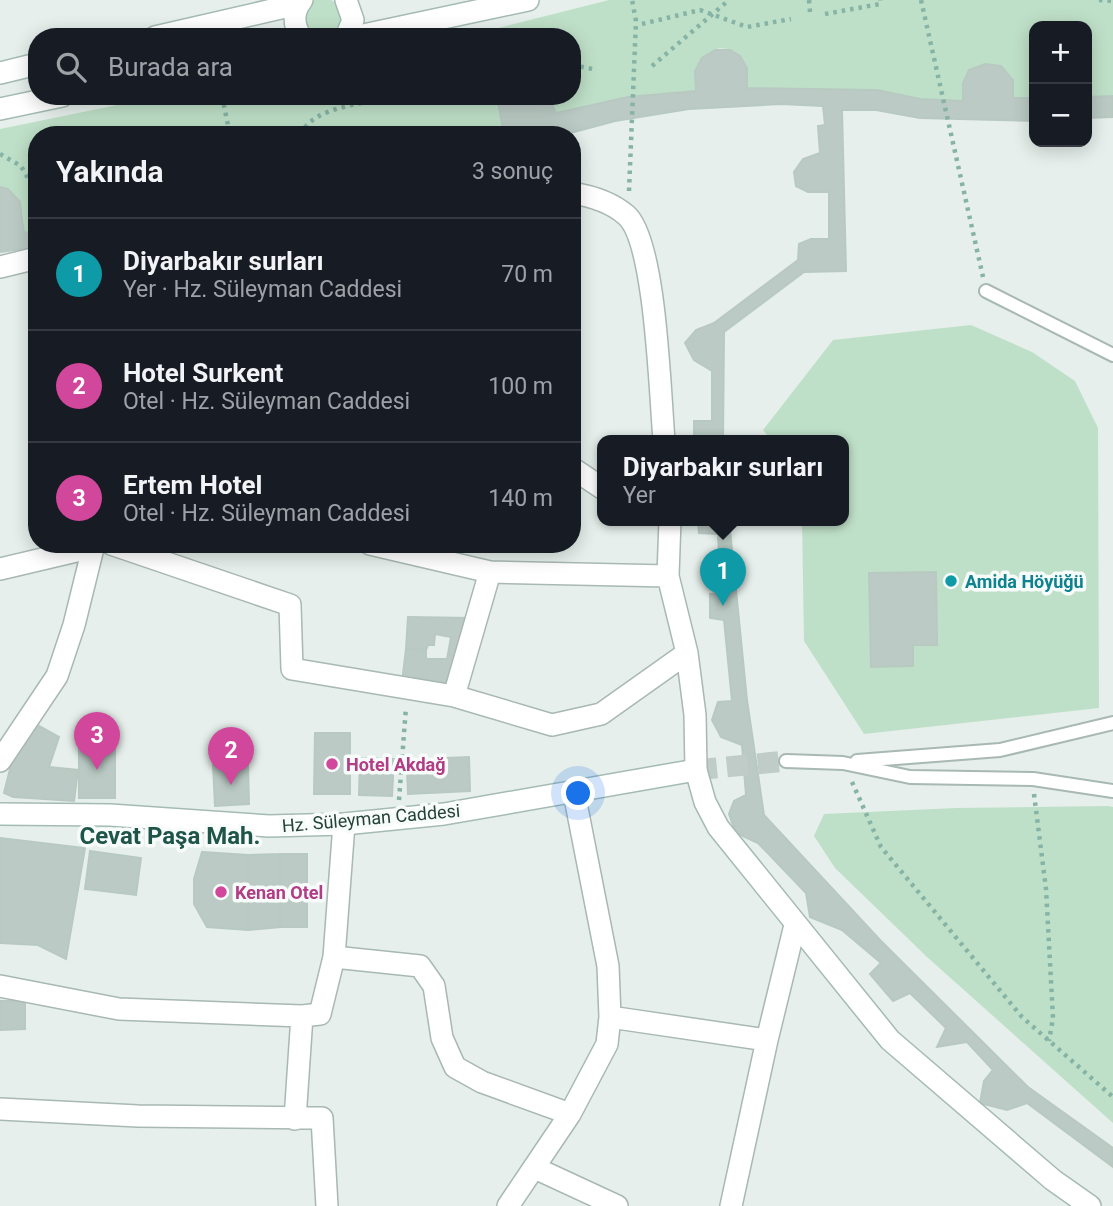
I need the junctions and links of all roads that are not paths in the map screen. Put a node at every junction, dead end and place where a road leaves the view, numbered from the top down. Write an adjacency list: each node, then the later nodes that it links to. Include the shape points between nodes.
1 (346, 0): 6 (street, via 353,20)
2 (528, 0): 7 (street)
3 (299, 1): 4 (street); 5 (street)
4 (191, 28)
5 (298, 28)
6 (350, 28)
7 (396, 28)
8 (28, 66): 9 (street)
9 (0, 73)
10 (28, 103): 11 (street)
11 (0, 109)
12 (582, 195): 17 (street, via 628,216 643,244)
13 (28, 260): 14 (street)
14 (0, 267)
15 (986, 291): 16 (lane)
16 (1113, 355)
17 (664, 435)
18 (581, 474): 19 (street)
19 (597, 485)
20 (670, 526): 27 (street)
21 (66, 553): 25 (street)
22 (97, 553): 31 (street, via 57,676)
23 (124, 553): 29 (street, via 290,605 292,669)
24 (409, 553): 26 (street)
25 (0, 569)
26 (490, 572): 27 (street); 29 (street)
27 (668, 576): 28 (street)
28 (687, 653): 29 (street, via 601,714 552,724); 34 (street)
29 (454, 696)
30 (1113, 723): 33 (lane, via 1000,750)
31 (0, 761)
32 (786, 761): 33 (lane)
33 (843, 762): 35 (lane, via 910,777 1032,779)
34 (696, 770): 36 (street, Hz. Süleyman Caddesi); 39 (street, via 718,827)
35 (1113, 791)
36 (574, 793): 38 (street, Hz. Süleyman Caddesi); 43 (street, via 608,966)
37 (0, 814): 38 (street, Hz. Süleyman Caddesi)
38 (344, 824): 40 (street)
39 (795, 925): 44 (street); 53 (street, via 890,1040 1053,1180)
40 (334, 957): 42 (street, via 320,1014); 46 (street, via 420,966 434,986 442,1038 455,1067 482,1082)
41 (0, 986): 42 (street, via 119,1009)
42 (302, 1016): 47 (street)
43 (610, 1017): 44 (street); 46 (street, via 607,1044)
44 (767, 1040): 52 (street)
45 (0, 1109): 47 (street)
46 (570, 1114): 48 (street)
47 (295, 1119): 49 (street, via 322,1118)
48 (535, 1168): 50 (street); 51 (street)
49 (327, 1206)
50 (508, 1206)
51 (617, 1206)
52 (731, 1206)
53 (1090, 1206)

